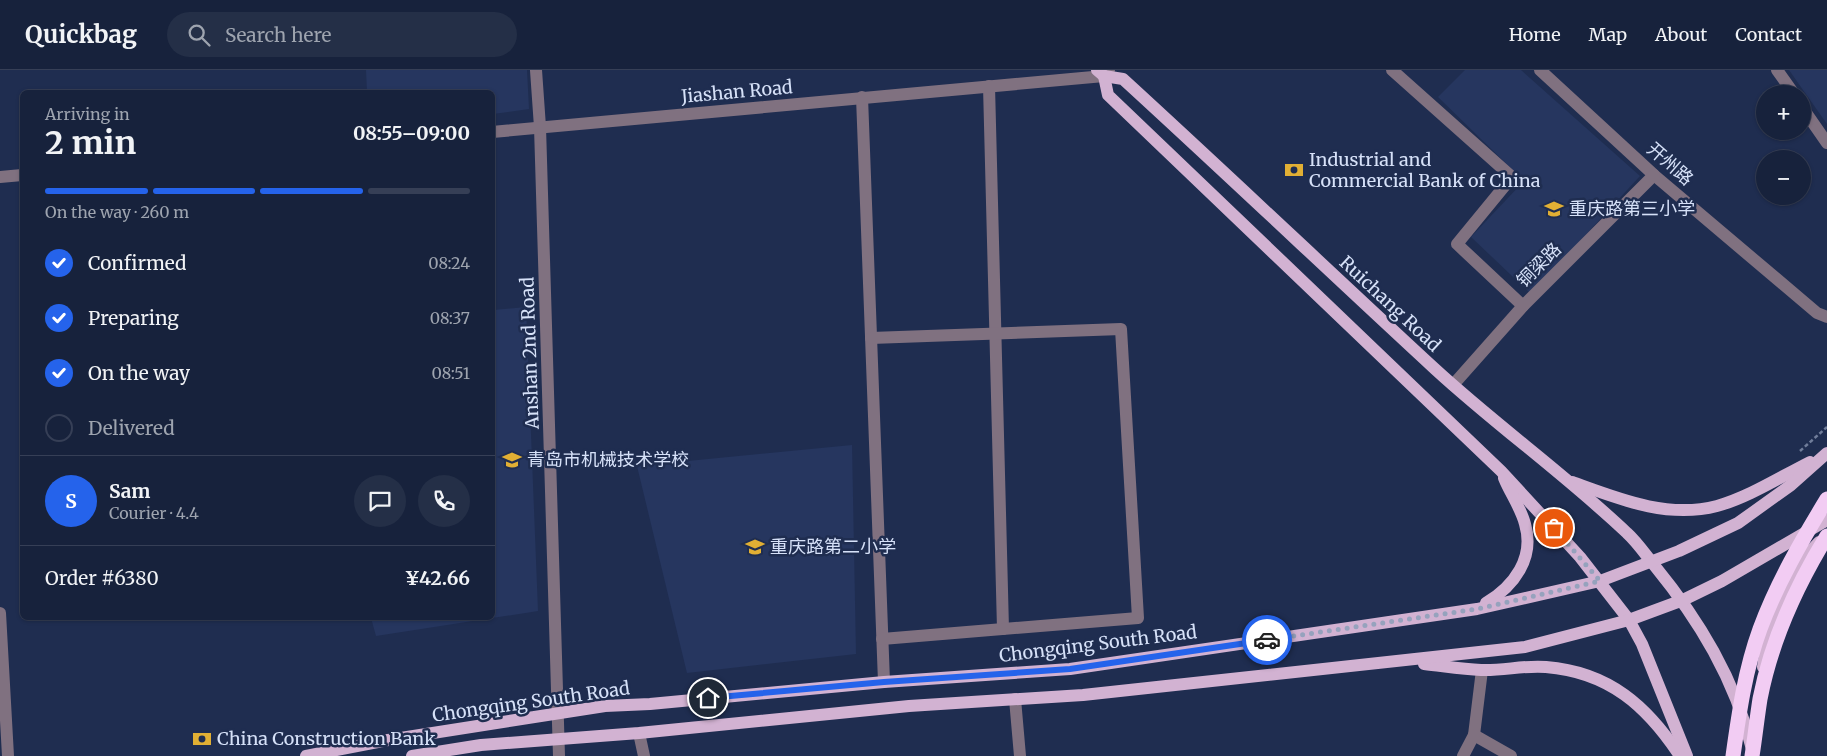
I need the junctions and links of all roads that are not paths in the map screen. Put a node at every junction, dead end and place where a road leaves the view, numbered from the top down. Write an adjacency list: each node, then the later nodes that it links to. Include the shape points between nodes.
1 (536, 70): 10 (street, Anshan 2nd Road)
2 (1392, 70): 16 (street, via 1512,177 1457,244)
3 (1540, 70): 14 (street, 开州路)
4 (1778, 70): 6 (street)
5 (1103, 72): 7 (street, Jiashan Road); 20 (main road, Ruichang Road, via 1123,80); 22 (main road, via 1108,95)
6 (1788, 85)
7 (989, 86): 8 (street, Jiashan Road); 18 (street)
8 (862, 97): 10 (street, Jiashan Road); 19 (street)
9 (1811, 120): 12 (street)
10 (540, 127): 11 (street, Jiashan Road); 40 (street, Anshan 2nd Road)
11 (495, 132)
12 (1827, 143)
13 (20, 175): 15 (street)
14 (1654, 175): 16 (street, 铜梁路); 17 (street, 开州路, via 1817,313)
15 (0, 177)
16 (1523, 306): 20 (street, 铜梁路)
17 (1827, 317)
18 (995, 333): 19 (street); 33 (street); 33 (street, via 1120,329 1138,618)
19 (871, 338): 34 (street)
20 (1452, 384): 23 (main road, Ruichang Road)
21 (1826, 453): 23 (main road, via 1737,499 1697,509 1646,506); 27 (main road, Chongqing South Road, via 1791,485 1738,523)
22 (1501, 471): 28 (main road); 30 (main road, via 1525,522 1528,547 1516,578 1503,593)
23 (1566, 479): 27 (main road, Ruichang Road, via 1629,534)
24 (1827, 499): 54 (highway, via 1796,552 1760,628 1742,693)
25 (1827, 520): 29 (main road, Chongqing South Road)
26 (1827, 535): 55 (highway, via 1778,635 1760,698); 56 (main road, via 1797,569 1772,621 1766,642 1755,725)
27 (1652, 562): 28 (main road, Chongqing South Road); 29 (main road, Ruichang Road)
28 (1600, 581): 30 (main road, Chongqing South Road); 32 (main road)
29 (1683, 600): 32 (main road, Chongqing South Road); 55 (main road, Ruichang Road, via 1737,699)
30 (1477, 609): 38 (main road, Chongqing South Road, via 1070,669)
31 (0, 613): 35 (street)
32 (1629, 620): 36 (main road, Chongqing South Road, via 1525,648); 53 (main road, via 1645,650)
33 (1002, 629): 34 (street)
34 (882, 639): 38 (street)
35 (1, 647): 44 (street)
36 (1399, 661): 37 (main road); 39 (main road, Chongqing South Road, via 1083,695)
37 (1482, 670): 42 (street); 52 (main road, via 1544,667 1569,670 1599,680 1618,690 1658,723)
38 (884, 682): 40 (main road, Chongqing South Road, via 605,706)
39 (1015, 699): 41 (main road, Chongqing South Road, via 909,706); 49 (street)
40 (558, 713): 43 (street, Anshan 2nd Road); 45 (main road, Chongqing South Road)
41 (639, 733): 43 (main road, Chongqing South Road); 48 (street)
42 (1474, 736): 50 (street); 51 (street)
43 (559, 739): 46 (main road, Chongqing South Road, via 481,745); 47 (street, Anshan 2nd Road)
44 (8, 756)
45 (306, 756)
46 (412, 756)
47 (559, 756)
48 (644, 756)
49 (1020, 756)
50 (1463, 756)
51 (1511, 756)
52 (1680, 756)
53 (1687, 756)
54 (1733, 756)
55 (1753, 756)
56 (1758, 756)

